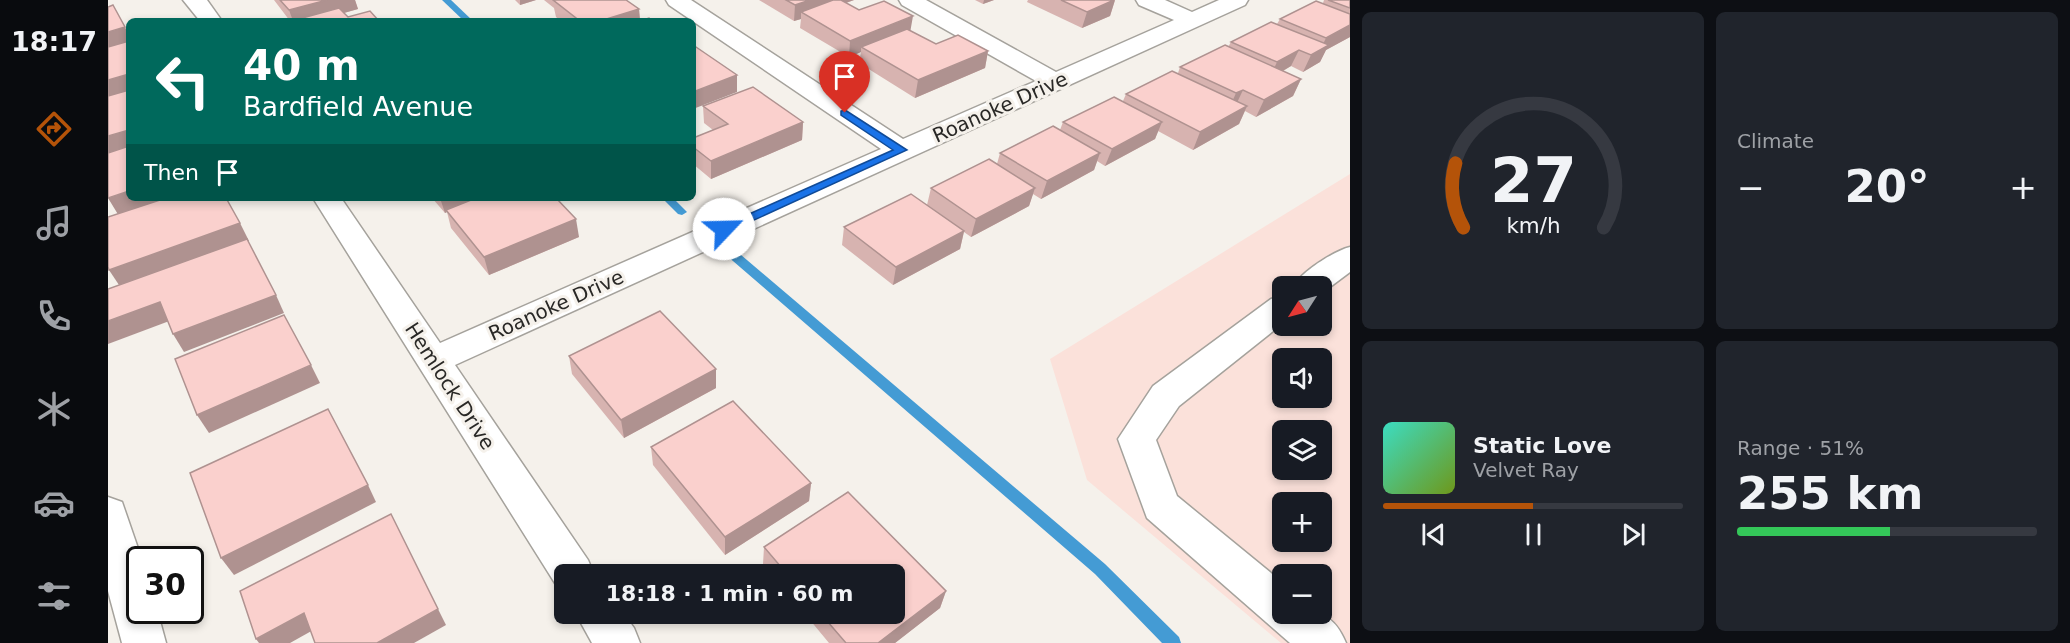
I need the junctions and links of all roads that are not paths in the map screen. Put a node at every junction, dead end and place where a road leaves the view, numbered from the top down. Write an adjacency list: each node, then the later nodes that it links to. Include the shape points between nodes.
1 (194, 0): 6 (street)
2 (676, 0): 9 (street)
3 (910, 0): 8 (street)
4 (1147, 0): 7 (street)
5 (1237, 0): 7 (street, Roanoke Drive)
6 (209, 18)
7 (1193, 20): 8 (street, Roanoke Drive)
8 (1056, 82): 9 (street, Roanoke Drive)
9 (901, 150): 14 (street, Roanoke Drive)
10 (329, 201): 14 (street, Hemlock Drive)
11 (1350, 256): 12 (street)
12 (1323, 276)
13 (1272, 316): 17 (street, via 1166,396 1137,439 1161,506)
14 (434, 360): 16 (street, Hemlock Drive)
15 (108, 514): 20 (street)
16 (567, 564)
17 (1272, 600)
18 (605, 624): 21 (street)
19 (1300, 624): 22 (street)
20 (144, 643)
21 (618, 643)
22 (1324, 643)

